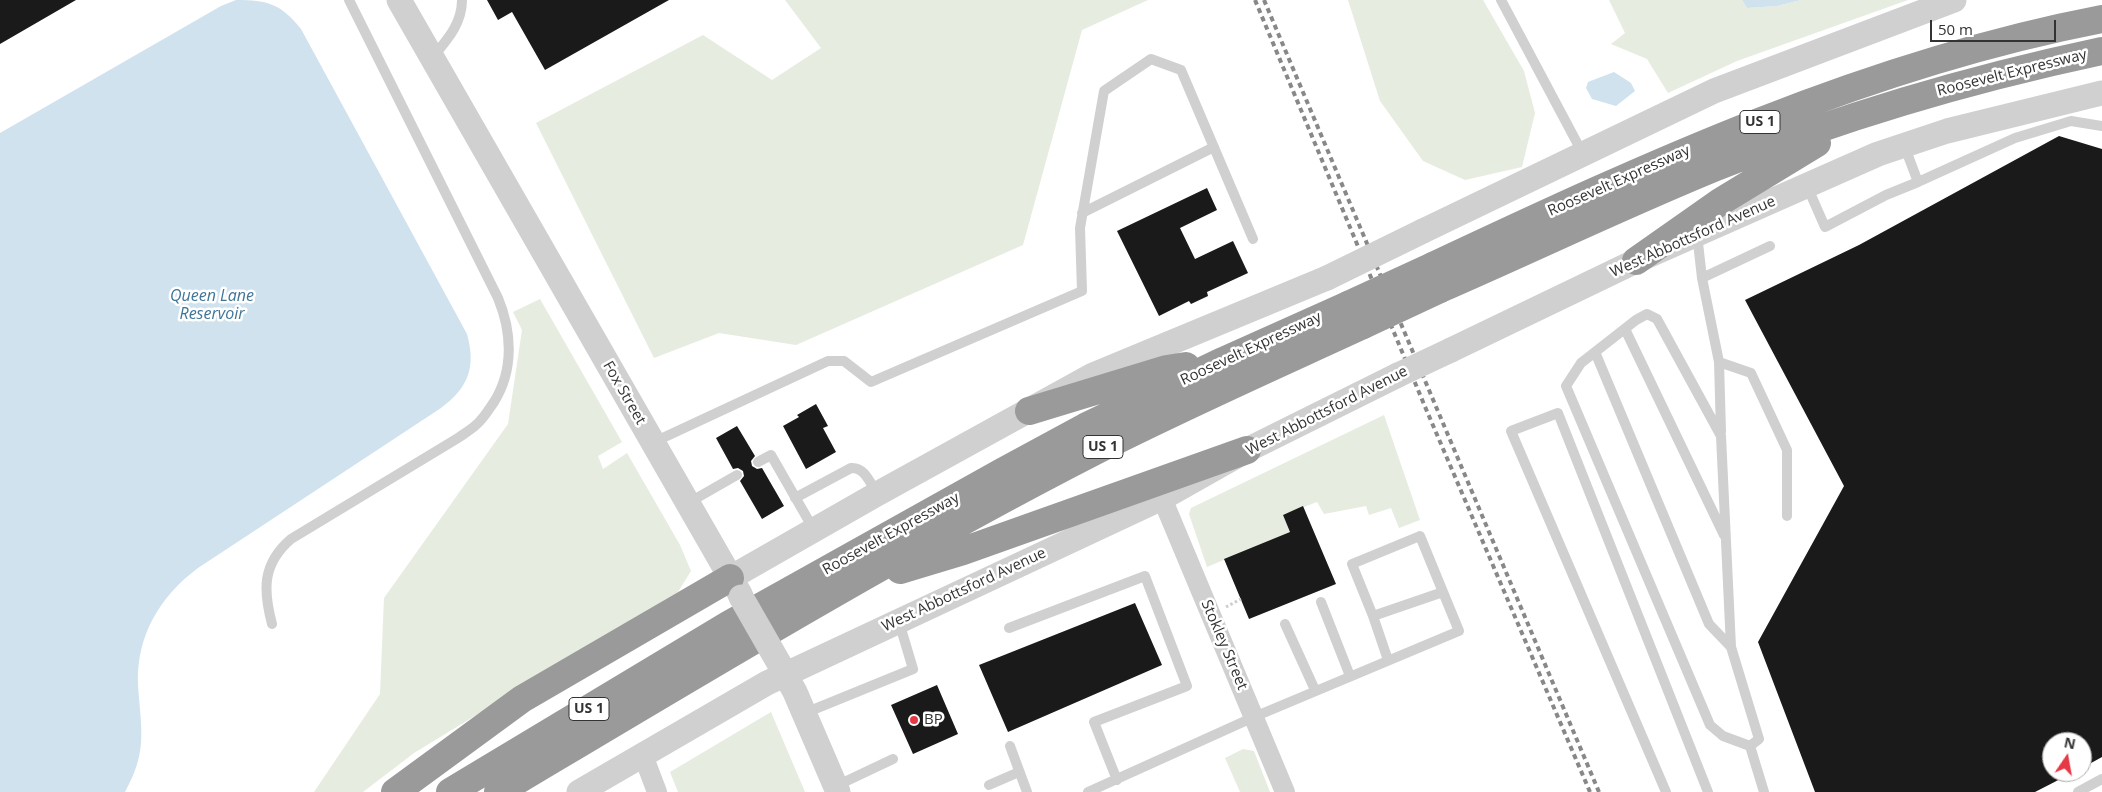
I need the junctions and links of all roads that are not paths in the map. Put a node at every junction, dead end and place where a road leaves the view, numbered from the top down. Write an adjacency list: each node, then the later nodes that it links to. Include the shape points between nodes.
1 (349, 0): 48 (lane, via 504,312 508,335 507,373 500,391 479,423 278,550 267,579 266,602)
2 (399, 0): 8 (street, Fox Street)
3 (462, 0): 8 (lane, via 455,28)
4 (1501, 0): 14 (lane)
5 (1954, 0): 14 (street, via 1738,82)
6 (2102, 19): 22 (highway, Roosevelt Expressway / US 1, via 1934,61 1798,107 1676,155)
7 (2102, 51): 10 (highway, Roosevelt Expressway / US 1, via 1977,80)
8 (432, 58): 31 (street, Fox Street)
9 (2102, 93): 12 (street, West Abbottsford Avenue)
10 (1868, 112): 21 (highway, via 1727,197); 22 (highway, Roosevelt Expressway / US 1, via 1715,168)
11 (2102, 126): 15 (lane, via 2071,121 2024,135)
12 (1903, 144): 15 (lane); 16 (street, West Abbottsford Avenue)
13 (1214, 147): 17 (lane); 17 (lane, via 1182,70 1151,59 1104,92); 19 (lane)
14 (1583, 154): 29 (street, bridge, via 1327,278 1093,375)
15 (1918, 182): 16 (lane, via 1825,227)
16 (1807, 186): 18 (street, West Abbottsford Avenue)
17 (1082, 213): 31 (lane, via 1082,291 871,382 844,361 828,361)
18 (1697, 234): 21 (street, West Abbottsford Avenue); 23 (lane)
19 (1253, 239)
20 (1770, 246): 23 (lane)
21 (1636, 261): 32 (street, West Abbottsford Avenue, bridge)
22 (1437, 278): 24 (highway, Roosevelt Expressway / US 1, bridge)
23 (1702, 278): 28 (lane)
24 (1355, 315): 27 (highway, Roosevelt Expressway / US 1); 42 (highway, Roosevelt Expressway / US 1, via 1014,494)
25 (1625, 329): 26 (lane); 30 (lane, via 1647,314 1657,319); 41 (lane)
26 (1595, 352): 51 (lane, via 1709,624); 59 (lane, via 1581,362 1566,386 1710,724 1723,736)
27 (1223, 361): 29 (highway, via 1168,369); 69 (highway, Roosevelt Expressway / US 1, via 1085,427 985,481 736,621)
28 (1719, 362): 30 (lane); 39 (lane, via 1750,373 1787,450)
29 (1029, 412): 35 (street)
30 (1721, 436): 41 (lane)
31 (653, 442): 38 (street, Fox Street)
32 (1247, 450): 37 (street, West Abbottsford Avenue); 42 (highway, via 963,551)
33 (758, 462): 36 (lane, via 771,455)
34 (737, 475): 38 (lane)
35 (877, 494): 36 (lane, via 862,471 851,468); 40 (street)
36 (795, 498): 40 (lane)
37 (1162, 498): 47 (street, West Abbottsford Avenue); 57 (street, Stokley Street)
38 (688, 503): 43 (street, Fox Street)
39 (1787, 516)
40 (814, 530): 43 (street)
41 (1726, 539): 51 (lane)
42 (851, 585): 70 (highway, Roosevelt Expressway / US 1)
43 (736, 588): 53 (street, Fox Street, bridge); 68 (highway, via 522,699)
44 (1443, 592): 46 (lane); 46 (lane, via 1420,536 1352,564); 52 (lane, via 1459,631)
45 (1320, 602): 54 (lane)
46 (1373, 616): 52 (lane)
47 (899, 621): 53 (street, West Abbottsford Avenue); 56 (lane, via 913,669)
48 (272, 624)
49 (1285, 624): 55 (lane)
50 (1009, 628): 64 (lane, via 1145,576 1188,686 1094,722)
51 (1731, 647): 59 (lane, via 1759,739)
52 (1388, 660): 54 (lane)
53 (783, 670): 56 (street, Fox Street); 60 (street, West Abbottsford Avenue, via 767,683)
54 (1350, 676): 55 (lane)
55 (1315, 690): 57 (lane)
56 (804, 714): 66 (street, Fox Street)
57 (1254, 716): 64 (lane); 74 (street, Stokley Street)
58 (1010, 746): 62 (lane)
59 (1750, 746): 77 (lane)
60 (643, 755): 71 (street, West Abbottsford Avenue); 72 (street)
61 (893, 759): 66 (lane)
62 (1019, 772): 65 (lane); 73 (lane)
63 (2102, 779): 78 (lane)
64 (1117, 780): 67 (lane)
65 (989, 785)
66 (837, 789)
67 (1095, 791)
68 (396, 792)
69 (450, 792)
70 (498, 792)
71 (579, 792)
72 (657, 792)
73 (1027, 792)
74 (1285, 792)
75 (1666, 792): 76 (lane, via 1511,432 1558,413)
76 (1708, 792)
77 (1764, 792)
78 (2078, 792)

